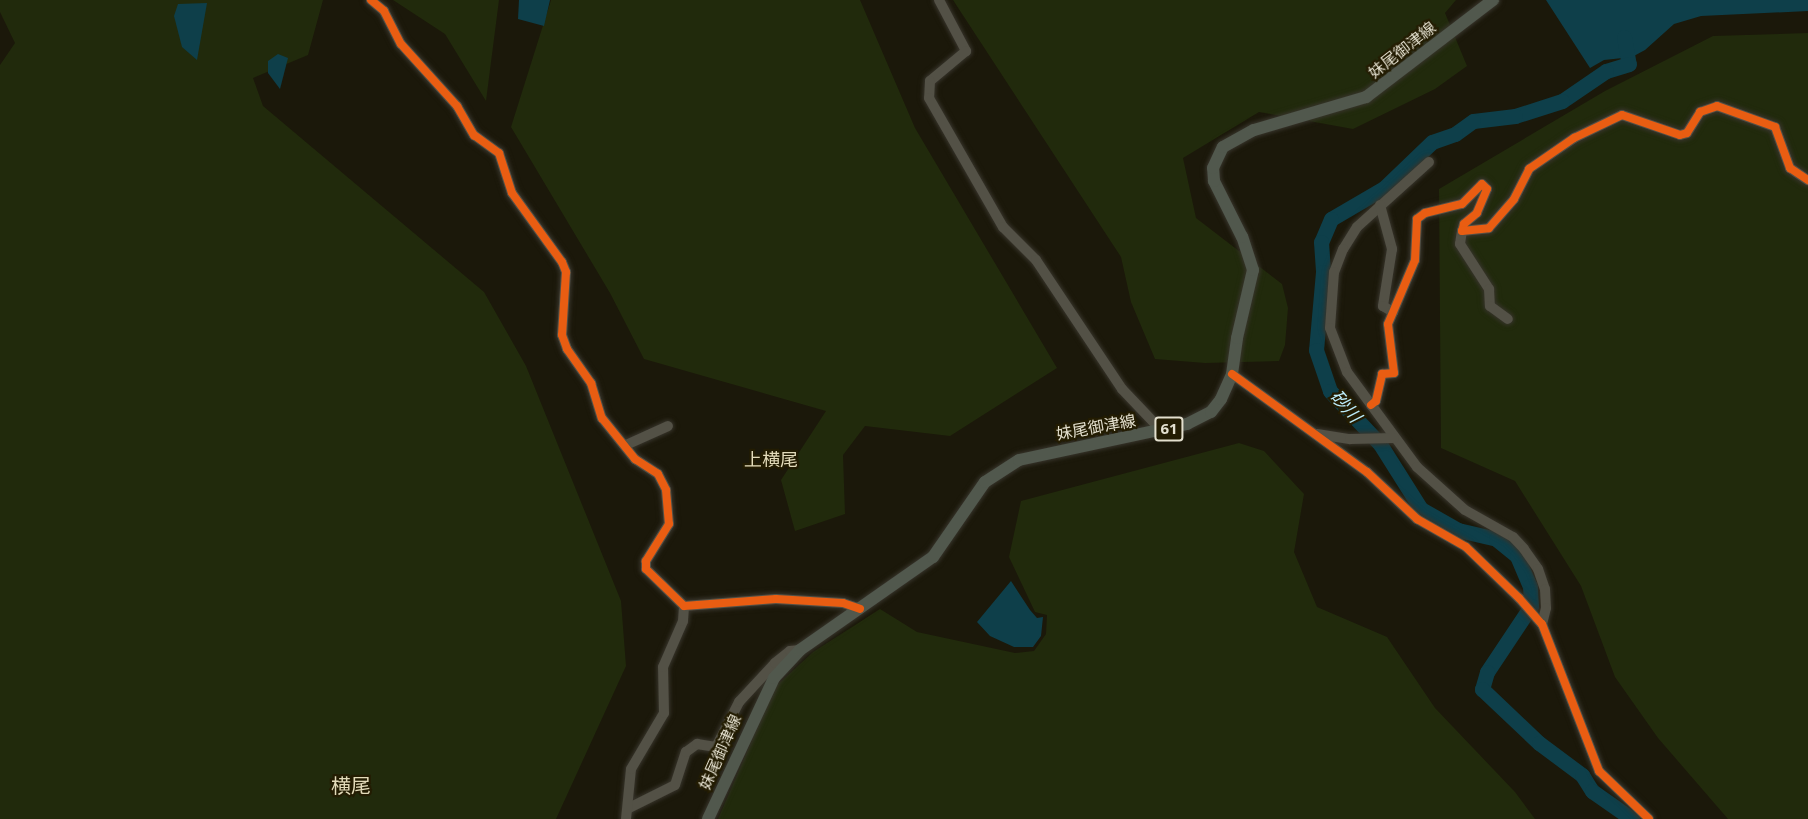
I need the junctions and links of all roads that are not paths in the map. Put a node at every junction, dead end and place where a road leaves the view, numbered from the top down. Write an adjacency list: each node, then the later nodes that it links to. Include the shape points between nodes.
1 (371, 0): 16 (street, via 384,11 401,44 458,106 474,135 499,153 512,194 528,220 556,250 566,272 562,335 567,349 588,376 602,418)
2 (939, 0): 13 (street, via 966,51 930,81 929,98 1003,227 1036,260 1122,389)
3 (1492, 0): 10 (main road, 妹尾御津線 / 61, via 1366,97 1254,130 1223,147 1213,168 1214,181 1242,237 1253,270)
4 (1429, 162): 6 (street)
5 (1808, 180): 7 (street, via 1790,168 1775,127 1733,109 1707,108 1687,133 1680,135 1622,115 1541,158 1529,170 1514,199 1503,208 1498,223 1479,231)
6 (1380, 206): 8 (street, via 1392,249 1383,306); 11 (street, via 1357,227 1343,249 1331,293 1330,328 1339,356)
7 (1462, 231): 8 (street, via 1477,213 1485,186 1477,187 1462,204 1434,210 1417,219 1415,260); 9 (street, via 1460,244 1489,289 1490,306)
8 (1393, 312): 11 (street, via 1388,332 1394,372 1382,374 1376,401)
9 (1508, 319)
10 (1233, 374): 13 (main road, 妹尾御津線 / 61, via 1210,412); 14 (street)
11 (1371, 405): 15 (street)
12 (668, 426): 16 (street)
13 (1162, 432): 18 (main road, 妹尾御津線 / 61, via 1019,460 1000,470 985,482 933,557)
14 (1317, 434): 15 (street); 19 (street, via 1417,519 1483,561)
15 (1390, 438): 19 (street, via 1465,510 1513,537 1524,549 1538,569 1545,589 1546,608)
16 (626, 445): 17 (street, via 635,459 658,474 666,490 669,524 646,561 646,569)
17 (684, 606): 18 (street, via 776,599 825,601); 21 (street, via 683,621 663,667 664,713 631,768)
18 (860, 609): 20 (main road, 妹尾御津線 / 61)
19 (1538, 620): 23 (street, via 1599,771)
20 (800, 650): 21 (street, via 790,651 775,663 739,702 716,747 697,744 686,752 675,784); 22 (main road, 妹尾御津線 / 61, via 774,678 762,699)
21 (628, 813)
22 (708, 819)
23 (1648, 819)

